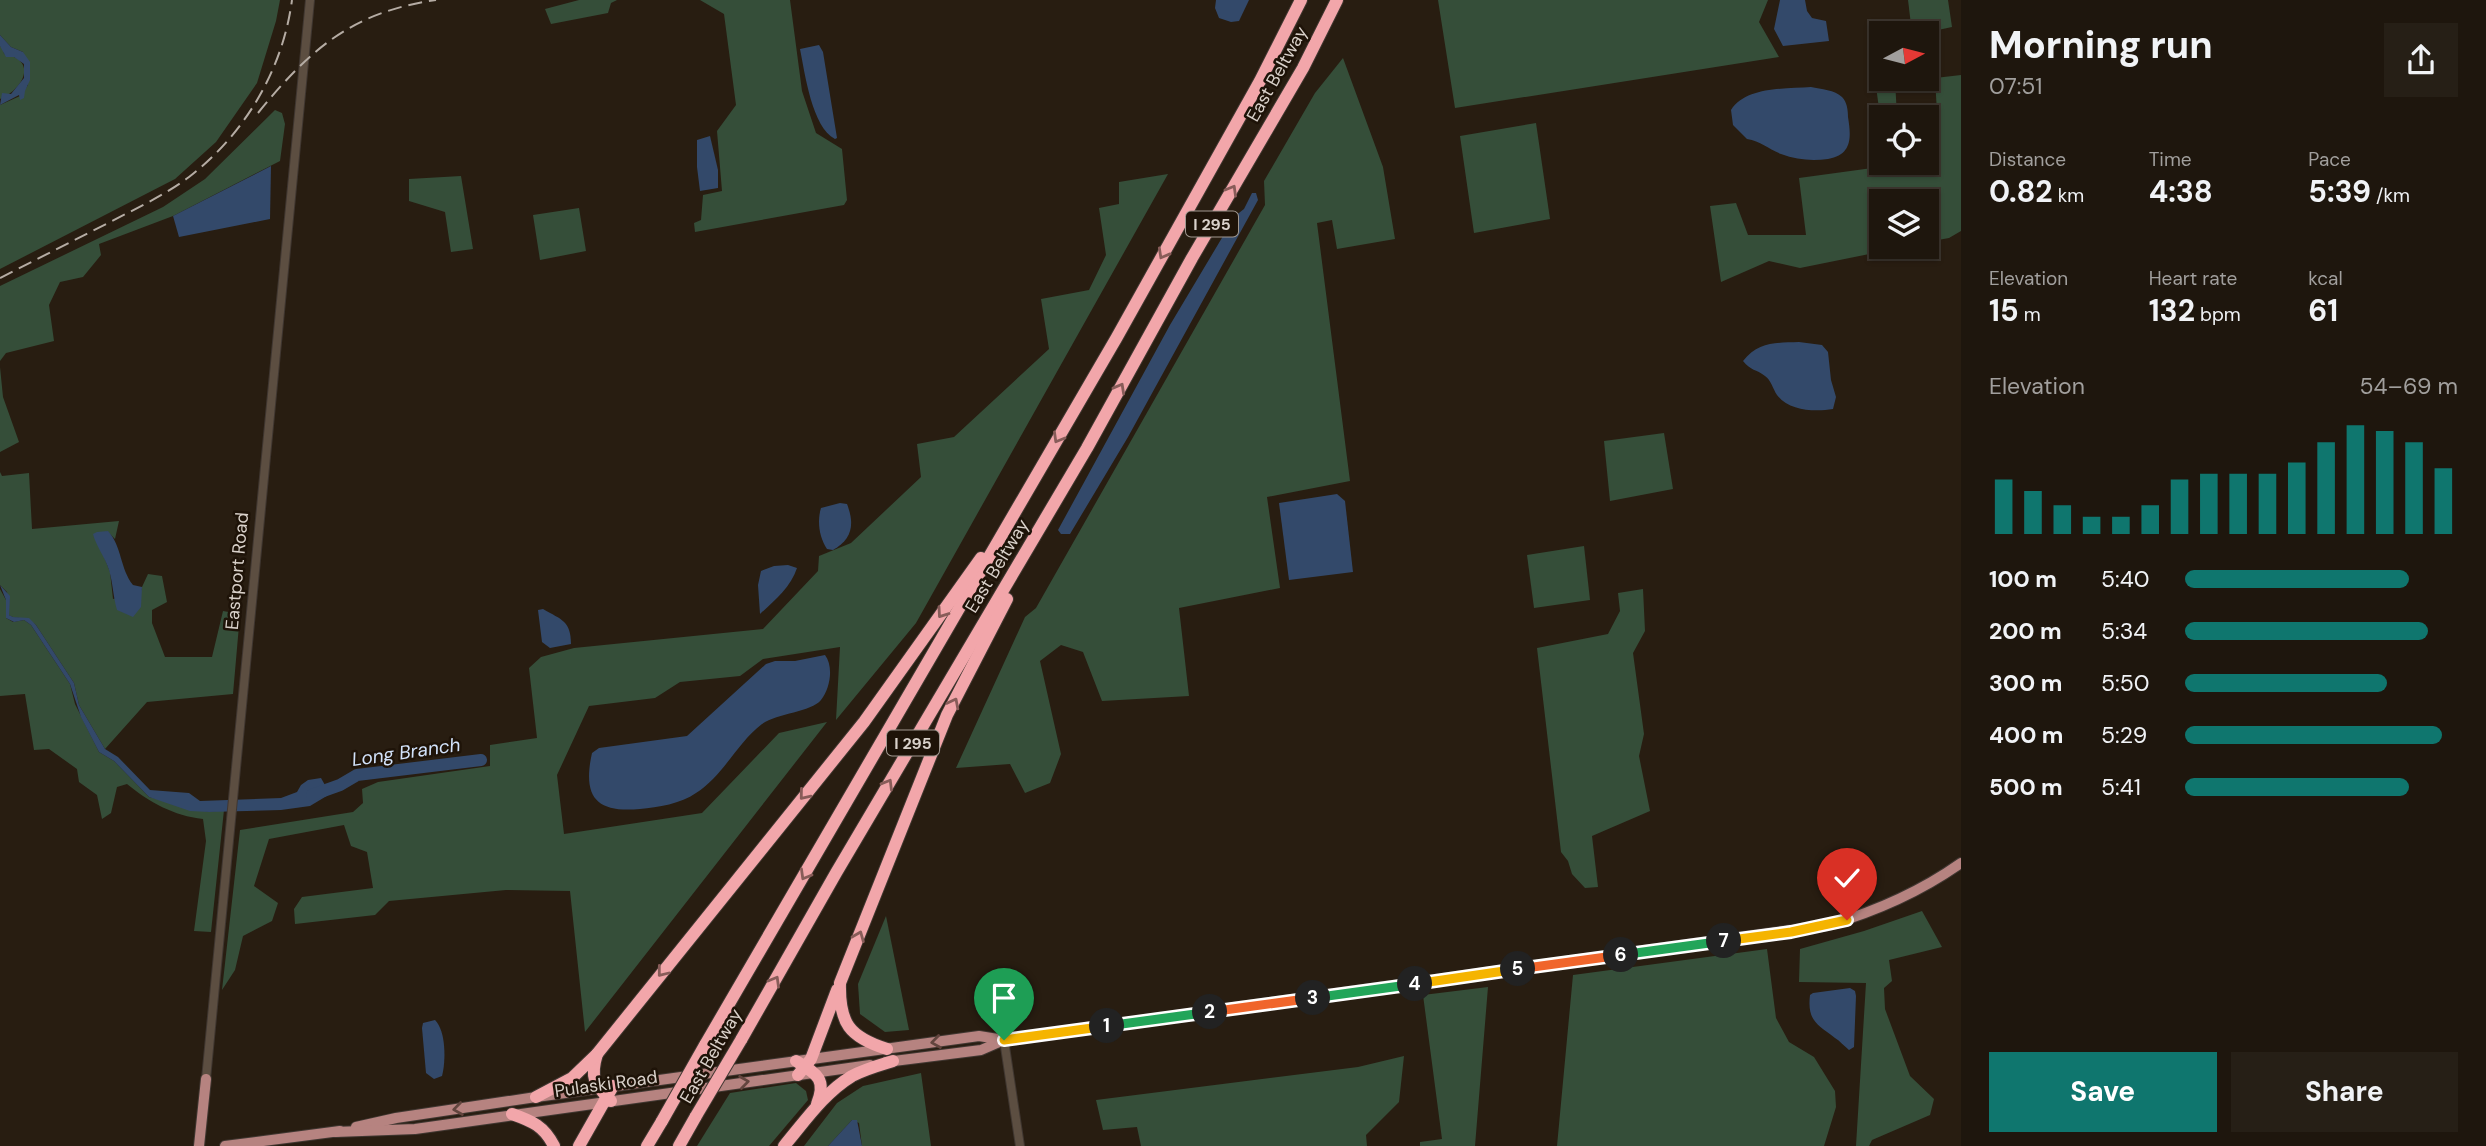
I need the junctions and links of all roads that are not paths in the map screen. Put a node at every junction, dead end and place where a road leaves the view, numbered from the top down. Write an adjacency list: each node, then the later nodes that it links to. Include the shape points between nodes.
1 (310, 0): 13 (street, Eastport Road)
2 (1301, 0): 5 (highway, East Beltway / I 295, one-way to 5, via 1260,81)
3 (1337, 0): 4 (highway, East Beltway / I 295, one-way to 3)
4 (1087, 448): 7 (highway, one-way to 4, via 947,715); 24 (highway, East Beltway / I 295, one-way to 4, bridge)
5 (1024, 498): 10 (highway, one-way to 10, via 864,722); 23 (highway, East Beltway / I 295, one-way to 23, bridge)
6 (1961, 863): 8 (main road, Pulaski Road, via 1885,907 1816,927)
7 (840, 983): 9 (highway, via 840,1009 849,1028 861,1039); 12 (highway)
8 (1004, 1040): 9 (main road, Pulaski Road, one-way to 9, via 979,1036); 11 (main road, Pulaski Road, via 981,1050); 26 (street)
9 (887, 1049): 12 (main road, Pulaski Road)
10 (597, 1054): 14 (highway, via 593,1069); 15 (highway, via 572,1078)
11 (893, 1061): 12 (main road, Pulaski Road); 16 (highway, via 854,1075)
12 (805, 1067): 14 (main road, Pulaski Road); 16 (highway, via 821,1081)
13 (206, 1079): 19 (main road, Eastport Road)
14 (607, 1095): 15 (main road, Pulaski Road); 17 (main road, Pulaski Road); 22 (highway)
15 (537, 1097): 18 (main road, Pulaski Road, one-way to 18)
16 (815, 1108): 25 (highway)
17 (512, 1114): 18 (main road, Pulaski Road, via 415,1129); 21 (highway, via 536,1123)
18 (335, 1132): 20 (main road, Pulaski Road)
19 (199, 1146)
20 (225, 1146)
21 (554, 1146)
22 (579, 1146)
23 (647, 1146)
24 (679, 1146)
25 (784, 1146)
26 (1020, 1146)

